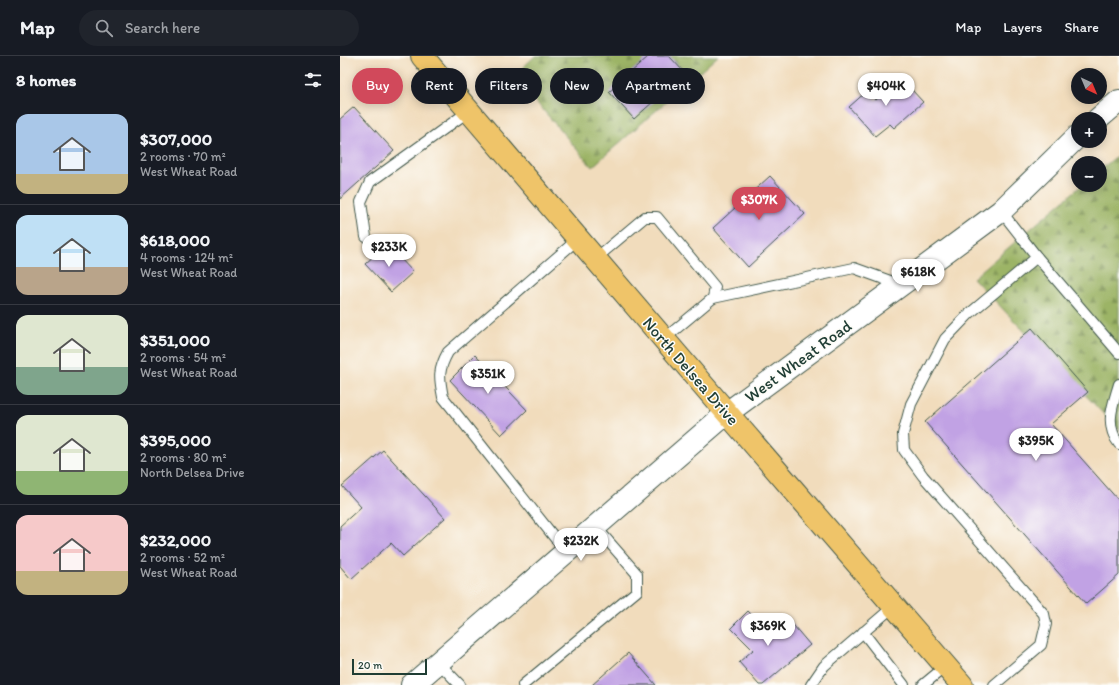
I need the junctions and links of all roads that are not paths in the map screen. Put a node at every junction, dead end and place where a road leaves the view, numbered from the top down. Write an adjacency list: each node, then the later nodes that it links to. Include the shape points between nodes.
1 (422, 56): 3 (main road, North Delsea Drive)
2 (1119, 101): 4 (street)
3 (469, 111): 7 (lane, via 370,182 361,202); 8 (main road, North Delsea Drive)
4 (1106, 112)
5 (1071, 143): 6 (street, West Wheat Road)
6 (1001, 211): 9 (lane); 11 (street, West Wheat Road)
7 (366, 238)
8 (578, 239): 10 (main road, North Delsea Drive); 19 (lane, via 448,352 439,377 443,397)
9 (1037, 257): 14 (lane); 31 (lane, via 969,314 945,339 911,404 903,434 904,450 923,476 1044,614 1046,624 1041,645)
10 (596, 259): 12 (lane, via 645,217 657,217 715,287); 13 (main road, North Delsea Drive)
11 (901, 285): 12 (lane, via 854,268); 16 (street, West Wheat Road)
12 (713, 298): 13 (lane)
13 (664, 339): 16 (main road, North Delsea Drive)
14 (1119, 353)
15 (1119, 384): 17 (lane, via 1110,416 1113,434)
16 (727, 413): 18 (street, West Wheat Road); 20 (main road, North Delsea Drive)
17 (1119, 444)
18 (595, 526): 19 (street, West Wheat Road); 26 (lane, via 637,574 637,591)
19 (566, 552): 22 (street, West Wheat Road)
20 (894, 606): 21 (lane); 23 (main road, North Delsea Drive)
21 (863, 632): 27 (lane, via 824,666); 28 (lane)
22 (438, 662): 24 (street, West Wheat Road); 25 (lane)
23 (946, 666): 29 (lane); 30 (main road, North Delsea Drive)
24 (412, 685)
25 (460, 685)
26 (523, 685)
27 (811, 685)
28 (904, 685)
29 (923, 685)
30 (962, 685)
31 (994, 685)

